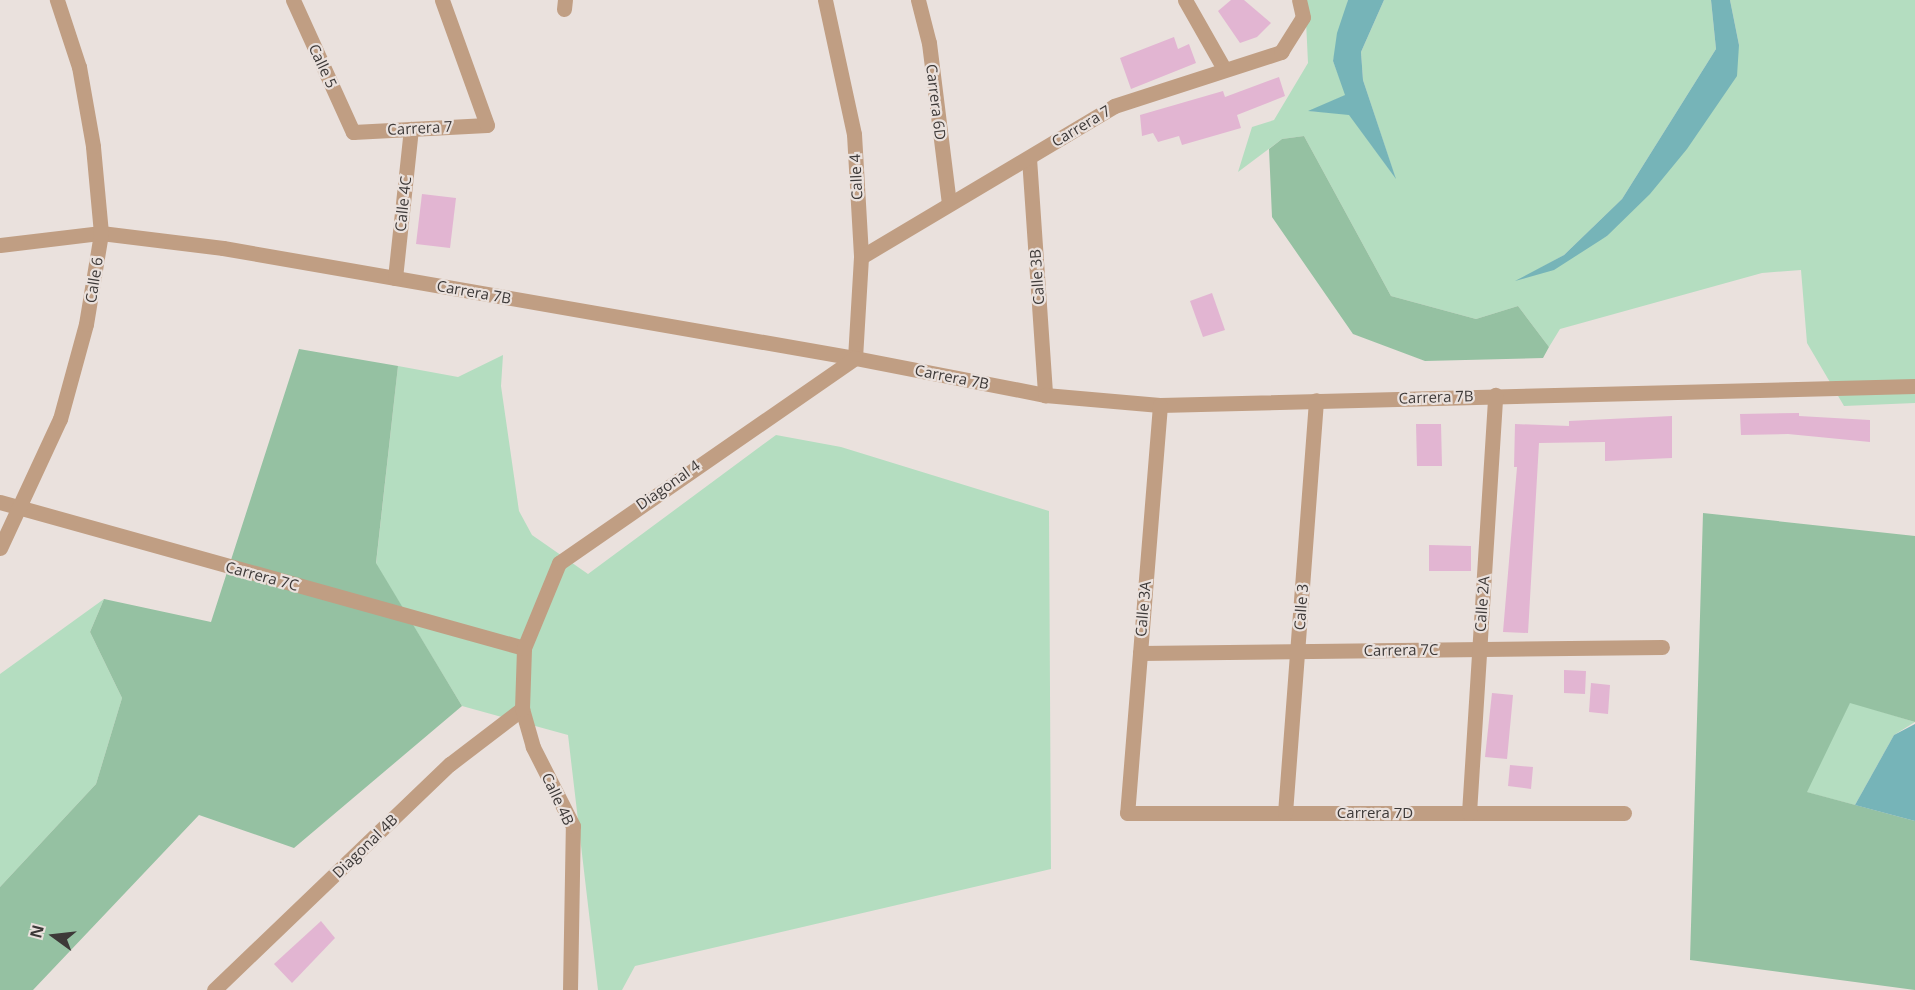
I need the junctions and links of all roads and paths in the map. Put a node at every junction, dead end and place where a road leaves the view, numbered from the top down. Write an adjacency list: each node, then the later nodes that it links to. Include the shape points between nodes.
1 (57, 0): 13 (street, Calle 6, via 79,67 93,146)
2 (293, 0): 10 (street, Calle 5)
3 (441, 0): 9 (street, Carrera 7, via 487,125)
4 (825, 0): 15 (street, Calle 4, via 854,134)
5 (918, 0): 12 (street, Carrera 6D, via 928,44)
6 (1185, 0): 8 (street)
7 (1299, 0): 8 (street, Carrera 7, via 1303,17 1281,52)
8 (1223, 67): 11 (street, Carrera 7, via 1114,106)
9 (411, 129): 10 (street, Carrera 7); 16 (street, Calle 4C)
10 (353, 132)
11 (1029, 158): 12 (street, Carrera 7); 19 (street, Calle 3B)
12 (949, 204): 15 (street, Carrera 7)
13 (101, 233): 14 (street, Carrera 7B); 16 (street, Carrera 7B, via 223,248); 24 (street, Calle 6, via 86,324 60,419)
14 (0, 245)
15 (861, 257): 17 (street, Calle 4)
16 (395, 278): 17 (street, Carrera 7B)
17 (855, 358): 19 (street, Carrera 7B); 27 (street, Diagonal 4, via 559,563)
18 (1915, 386): 20 (street, Carrera 7B)
19 (1045, 395): 22 (street, Carrera 7B)
20 (1495, 395): 21 (street, Carrera 7B); 28 (street, Calle 2A)
21 (1317, 400): 22 (street, Carrera 7B); 29 (street, Calle 3)
22 (1160, 405): 30 (street, Calle 3A)
23 (0, 502): 24 (street, Carrera 7C)
24 (18, 508): 25 (street, Calle 6); 27 (street, Carrera 7C)
25 (0, 548)
26 (1662, 647): 28 (street, Carrera 7C)
27 (524, 648): 31 (street, Calle 4B)
28 (1479, 649): 29 (street, Carrera 7C); 34 (street, Calle 2A)
29 (1297, 652): 30 (street, Carrera 7C); 33 (street, Calle 3)
30 (1140, 653): 32 (street, Calle 3A)
31 (522, 709): 36 (street, Diagonal 4B, via 450,765); 37 (street, Calle 4B, via 533,747 573,826)
32 (1127, 813): 33 (street, Carrera 7D)
33 (1285, 813): 34 (street, Carrera 7D)
34 (1469, 813): 35 (street, Carrera 7D)
35 (1624, 813)
36 (214, 990)
37 (570, 990)

